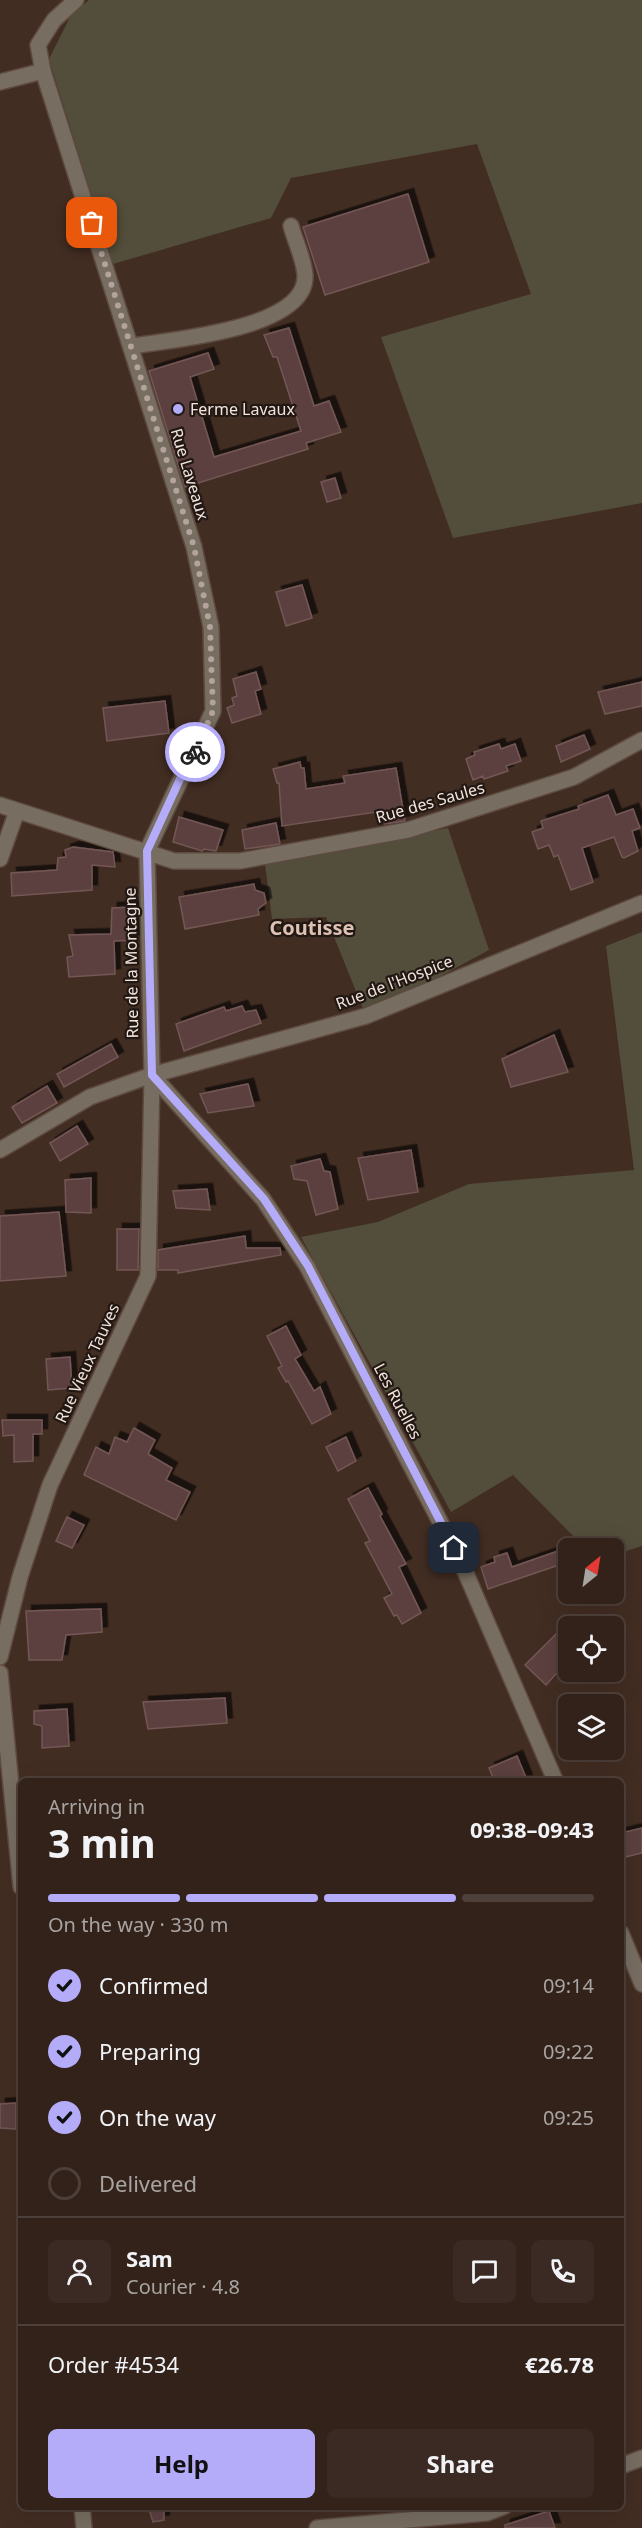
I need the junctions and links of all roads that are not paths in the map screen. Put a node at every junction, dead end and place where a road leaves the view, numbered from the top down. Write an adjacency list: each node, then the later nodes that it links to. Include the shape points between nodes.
1 (76, 0): 2 (street, Rue Laveaux, via 54,20 38,45)
2 (43, 71): 3 (street); 5 (street, Rue Laveaux)
3 (0, 82)
4 (291, 226): 5 (street, via 305,276 300,296 277,314 238,328)
5 (132, 346): 9 (street, Rue Laveaux, via 194,547 210,627 213,711)
6 (642, 740): 9 (street, Rue des Saules, via 573,777 408,830 240,861 174,861)
7 (0, 805): 8 (street, Rue des Saules)
8 (17, 811): 9 (street, Rue des Saules); 10 (street)
9 (147, 851): 12 (street, Rue de la Montagne)
10 (0, 859)
11 (642, 903): 12 (street, Rue de l'Hospice, via 366,1016)
12 (152, 1075): 13 (street, Rue de l'Hospice, via 90,1097); 14 (street, Rue Vieux Tauves, via 148,1276 50,1485); 16 (street, Les Ruelles, via 264,1199 308,1266 461,1562)
13 (0, 1150)
14 (0, 1657)
15 (0, 1673): 17 (street)
16 (554, 1778)
17 (18, 1856)
18 (624, 1940): 19 (street)
19 (642, 1984)
20 (642, 2458): 21 (street)
21 (624, 2465)
22 (82, 2510): 24 (street)
23 (487, 2510): 25 (street)
24 (84, 2528)
25 (317, 2528)

